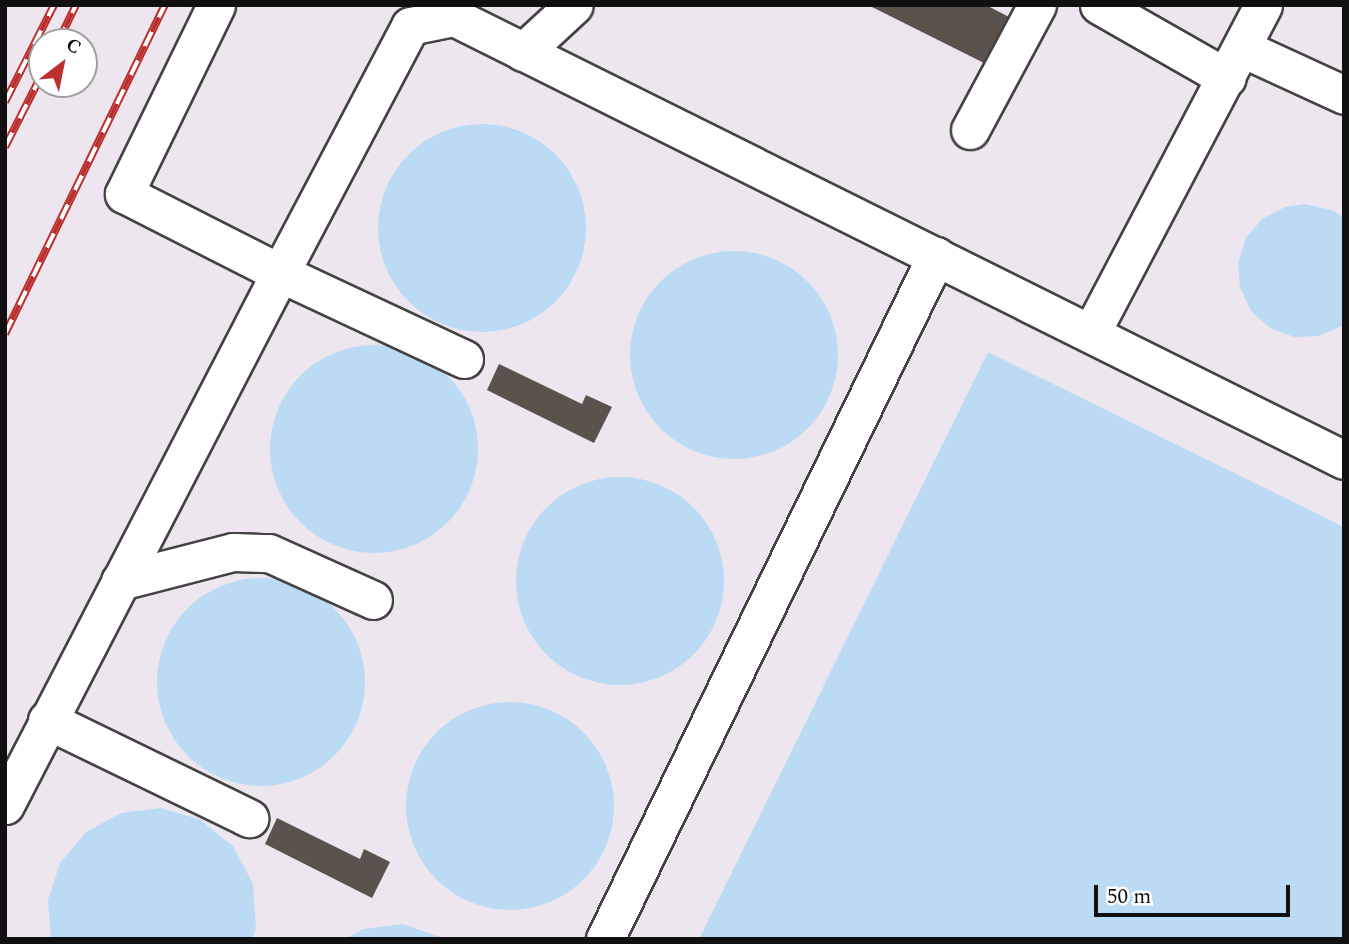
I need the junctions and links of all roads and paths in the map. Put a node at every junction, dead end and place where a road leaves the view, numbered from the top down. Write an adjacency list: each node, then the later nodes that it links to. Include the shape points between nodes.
1 (216, 5): 11 (street, via 124,194)
2 (574, 5): 6 (street)
3 (1037, 5): 9 (street)
4 (1099, 5): 7 (street)
5 (1263, 5): 7 (street)
6 (523, 51): 10 (street); 11 (street, via 454,18 410,26)
7 (1235, 63): 8 (street); 12 (street)
8 (1344, 95)
9 (970, 130)
10 (936, 256): 12 (street); 20 (street)
11 (280, 273): 13 (street); 15 (street)
12 (1091, 333): 14 (street)
13 (464, 359)
14 (1344, 460)
15 (120, 580): 16 (street, via 233,552 269,553); 17 (street)
16 (373, 600)
17 (47, 720): 18 (street); 19 (street)
18 (5, 805)
19 (248, 818)
20 (605, 939)

